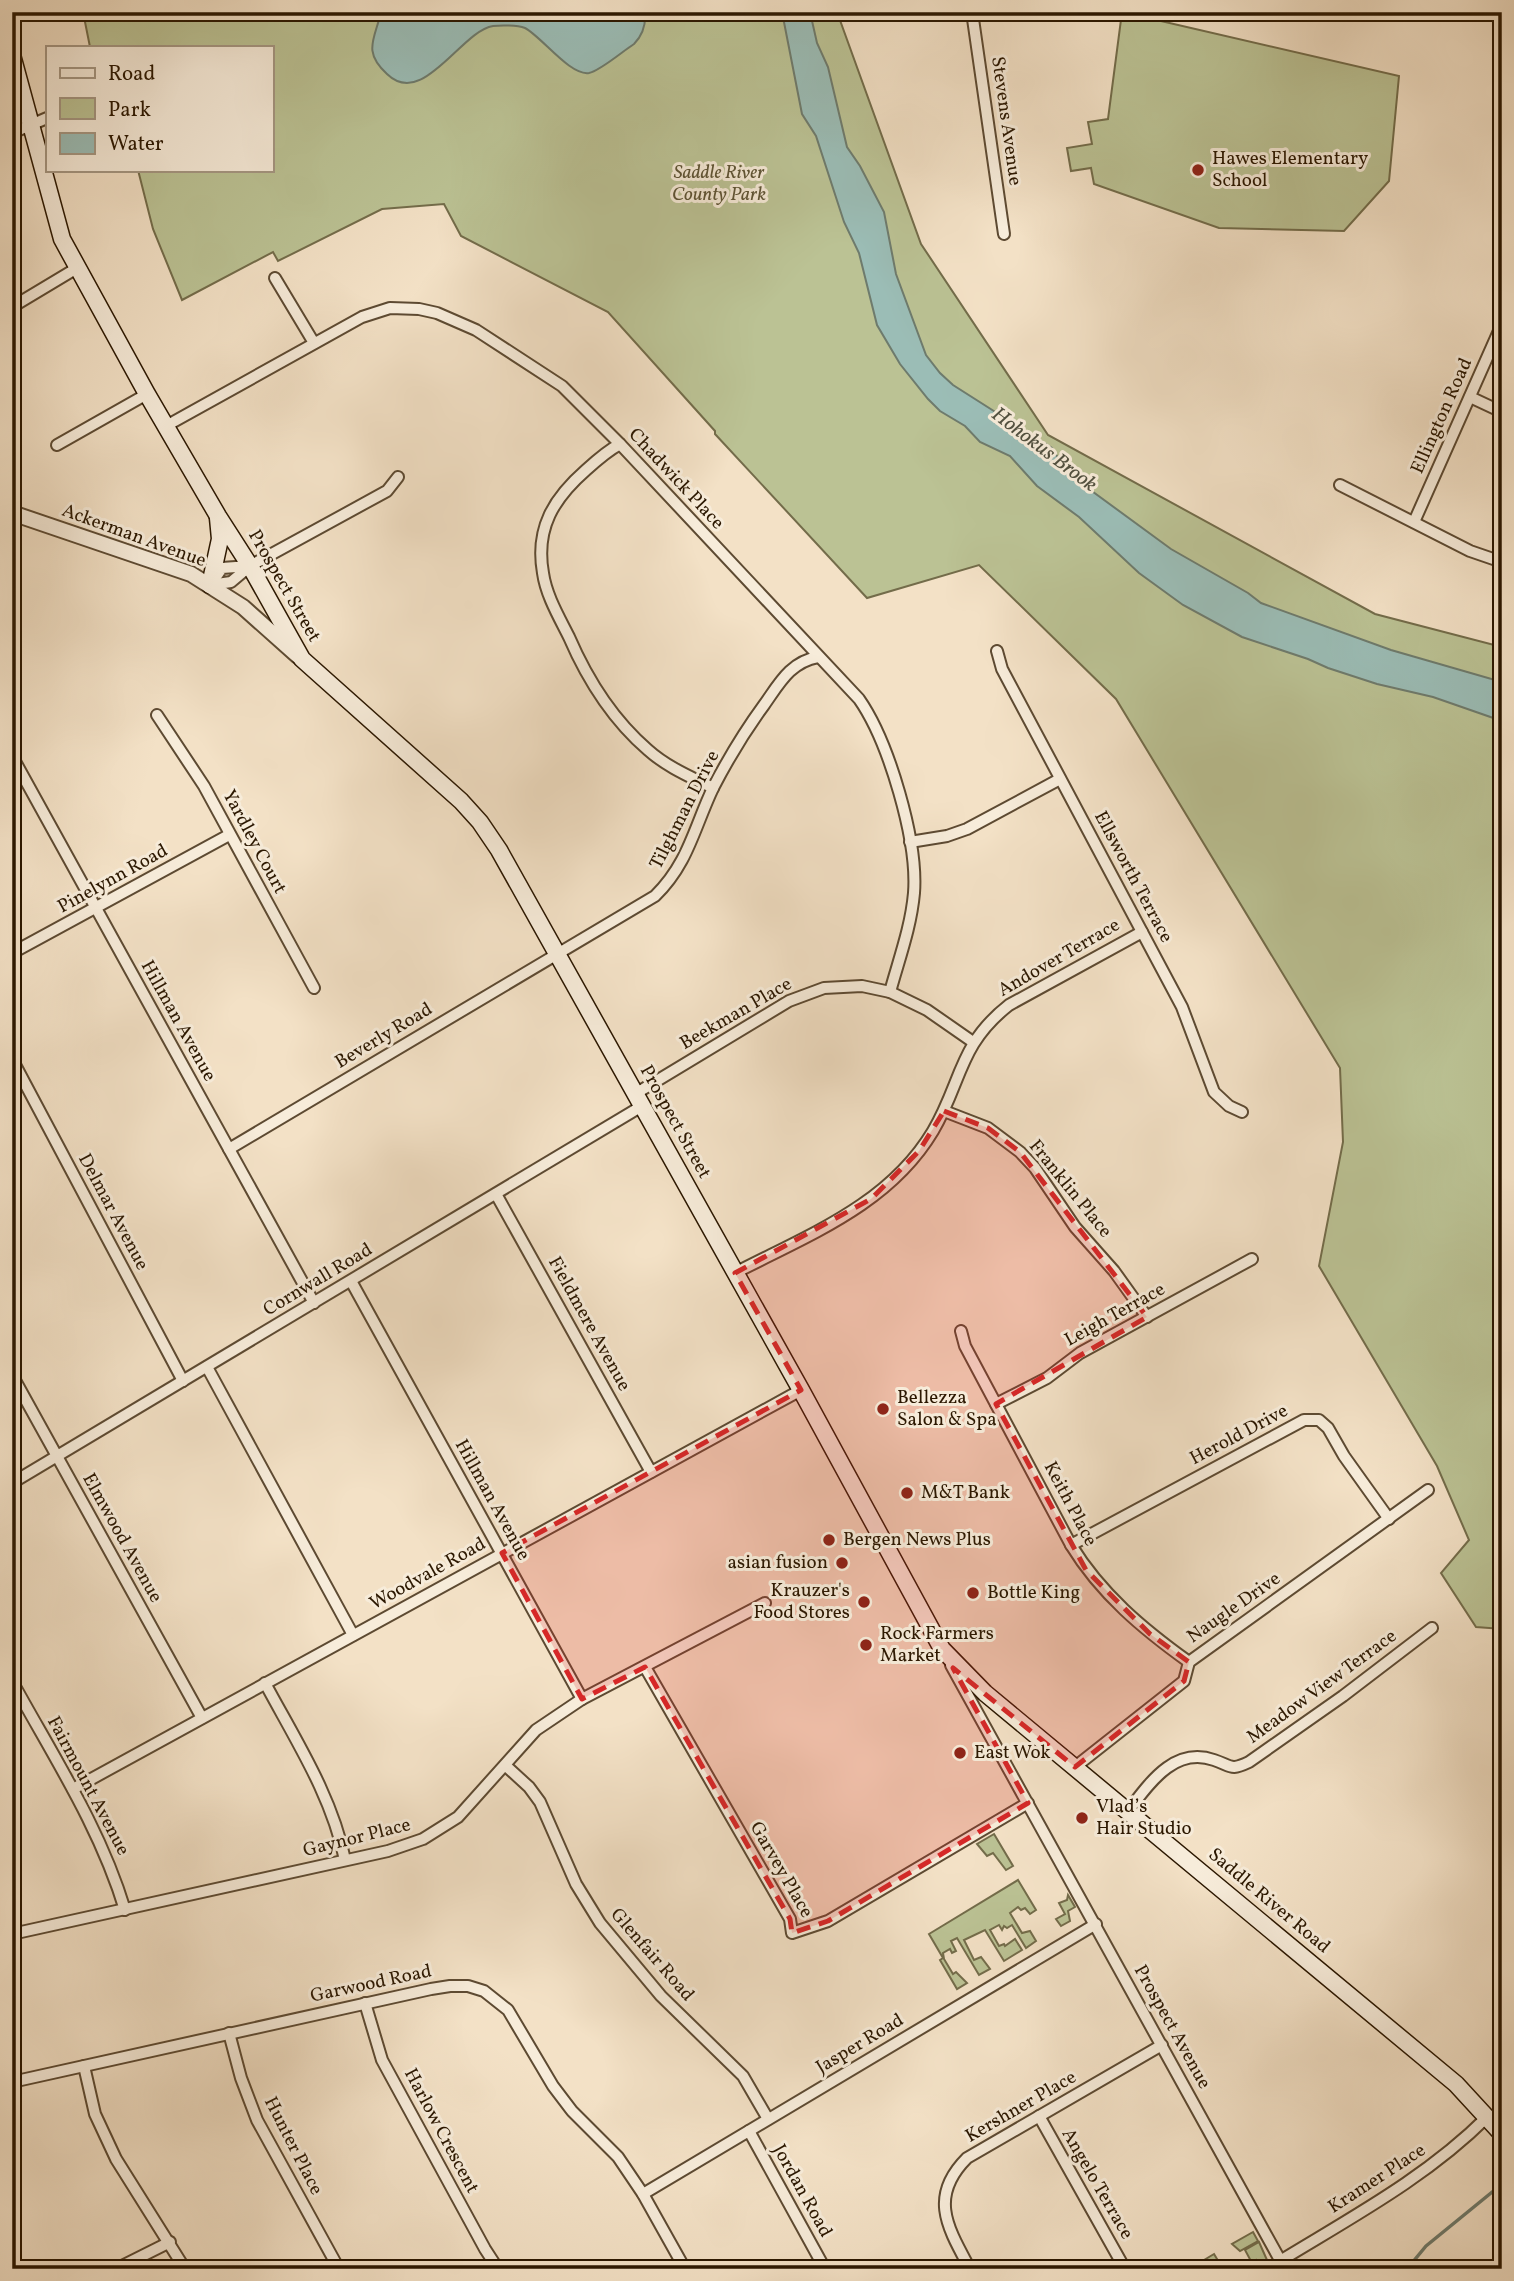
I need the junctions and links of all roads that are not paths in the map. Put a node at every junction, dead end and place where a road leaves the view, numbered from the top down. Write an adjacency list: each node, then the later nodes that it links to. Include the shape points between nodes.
1 (972, 12): 8 (street, Stevens Avenue)
2 (1495, 12): 3 (street)
3 (1502, 22)
4 (12, 55): 6 (main road, Prospect Street)
5 (46, 118): 6 (street)
6 (30, 124): 7 (street); 9 (main road, Prospect Street, via 62,239)
7 (12, 133)
8 (1004, 234)
9 (77, 268): 11 (street); 14 (main road, Prospect Street)
10 (275, 278): 13 (street)
11 (12, 307)
12 (1502, 324): 15 (street, Ellington Road)
13 (314, 343): 17 (street, Chadwick Place); 18 (street, Chadwick Place, via 375,312 405,308 437,313 476,330 539,369)
14 (148, 394): 17 (main road, Prospect Street); 19 (street)
15 (1470, 397): 16 (street); 24 (street, Ellington Road)
16 (1502, 412)
17 (166, 426): 23 (main road, Prospect Street)
18 (620, 444): 29 (street, Chadwick Place); 34 (street, via 568,485 552,507 542,541 546,586 583,670 607,707 649,751)
19 (57, 445)
20 (398, 477): 26 (street, via 387,491)
21 (1340, 485): 24 (street)
22 (12, 513): 27 (street, Ackerman Avenue, via 170,566)
23 (218, 516): 26 (main road, Prospect Street); 27 (main road, Prospect Street, via 220,539)
24 (1414, 523): 25 (street)
25 (1502, 562)
26 (250, 566): 27 (street, via 222,568); 30 (main road, Prospect Street)
27 (211, 585): 30 (street, Ackerman Avenue)
28 (997, 651): 33 (street, Ellsworth Terrace)
29 (818, 657): 34 (street, Tilghman Drive, via 805,659 777,683); 36 (street, Chadwick Place, via 869,713 898,792)
30 (302, 659): 40 (main road, Prospect Street, via 480,822)
31 (157, 715): 35 (street, Yardley Court, via 204,786)
32 (12, 756): 37 (street, Hillman Avenue)
33 (1060, 779): 36 (street, via 967,829); 38 (street, Ellsworth Terrace)
34 (713, 788): 40 (street, Tilghman Drive, via 679,869 668,883 640,907)
35 (229, 835): 37 (street, Pinelynn Road); 41 (street, Yardley Court)
36 (910, 842): 42 (street, Chadwick Place, via 912,912)
37 (96, 909): 39 (street, Pinelynn Road); 48 (street, Hillman Avenue)
38 (1142, 932): 43 (street, Andover Terrace, via 1009,1005); 47 (street, Ellsworth Terrace, via 1182,1007 1214,1092)
39 (12, 953)
40 (557, 954): 45 (main road, Prospect Street); 48 (street, Beverly Road)
41 (314, 988)
42 (890, 992): 43 (street, Beekman Place, via 927,1010); 45 (street, Beekman Place, via 845,986 806,993)
43 (973, 1042): 46 (street, Andover Terrace)
44 (12, 1059): 58 (street, Delmar Avenue)
45 (639, 1100): 49 (street, Cornwall Road); 51 (main road, Prospect Street)
46 (944, 1111): 51 (street, Andover Terrace, via 912,1161 871,1199); 54 (street, Franklin Place, via 988,1128 1020,1152)
47 (1242, 1112)
48 (229, 1149): 53 (street, Hillman Avenue)
49 (496, 1194): 52 (street, Cornwall Road); 62 (street, Fieldmere Avenue)
50 (1252, 1259): 54 (street, Leigh Terrace)
51 (735, 1273): 59 (main road, Prospect Street)
52 (351, 1281): 53 (street, Cornwall Road); 67 (street, Hillman Avenue)
53 (314, 1303): 56 (street, Cornwall Road)
54 (1147, 1317): 60 (street, Leigh Terrace)
55 (961, 1331): 60 (street, Keith Place)
56 (206, 1367): 58 (street, Cornwall Road); 70 (street)
57 (12, 1375): 61 (street, Elmwood Avenue)
58 (183, 1381): 61 (street, Cornwall Road)
59 (801, 1390): 62 (street, Woodvale Road); 71 (main road, Prospect Street)
60 (996, 1404): 66 (street, Keith Place)
61 (57, 1457): 63 (street, Cornwall Road); 77 (street, Elmwood Avenue)
62 (651, 1472): 67 (street, Woodvale Road)
63 (12, 1483)
64 (1428, 1490): 65 (street, Naugle Drive)
65 (1389, 1519): 66 (street, Herold Drive, via 1328,1428 1311,1419); 72 (street, Naugle Drive)
66 (1071, 1545): 72 (street, Keith Place, via 1102,1589 1150,1634)
67 (502, 1553): 70 (street, Woodvale Road); 76 (street, Hillman Avenue)
68 (765, 1603): 73 (street, Gaynor Place)
69 (1432, 1628): 82 (street, Meadow View Terrace, via 1249,1762 1229,1768 1212,1759 1183,1759 1157,1774)
70 (353, 1635): 75 (street, Woodvale Road)
71 (942, 1649): 79 (main road, Saddle River Road, via 985,1693); 81 (street, Prospect Street)
72 (1189, 1662): 79 (street, Naugle Drive, via 1184,1681)
73 (645, 1667): 76 (street, Gaynor Place); 81 (street, Garvey Place, via 790,1919 792,1933 828,1921)
74 (12, 1681): 80 (street, Fairmount Avenue)
75 (265, 1683): 77 (street, Woodvale Road); 83 (street, via 325,1793)
76 (582, 1699): 78 (street, Gaynor Place, via 536,1730)
77 (202, 1718): 80 (street, Woodvale Road)
78 (506, 1766): 83 (street, Gaynor Place, via 471,1805 441,1829 401,1848); 94 (street, Glenfair Road, via 540,1802 576,1884 606,1931 661,1996 743,2076)
79 (1075, 1767): 82 (main road, Saddle River Road)
80 (73, 1788): 84 (street, Fairmount Avenue, via 106,1852)
81 (1028, 1803): 85 (street, Prospect Avenue)
82 (1128, 1811): 93 (main road, Saddle River Road, via 1456,2084)
83 (345, 1860): 84 (street, Gaynor Place)
84 (125, 1910): 86 (street, Gaynor Place)
85 (1096, 1924): 89 (street, Prospect Avenue); 94 (street, Jasper Road)
86 (12, 1934)
87 (365, 2003): 88 (street, Garwood Road); 97 (street, Garwood Road, via 450,1986 468,1986 498,2000 559,2094 618,2157); 103 (street, Harlow Crescent, via 382,2060)
88 (229, 2033): 90 (street, Garwood Road); 102 (street, Hunter Place, via 257,2120)
89 (1162, 2045): 92 (street, Kershner Place); 99 (street, Prospect Avenue)
90 (84, 2066): 91 (street, Garwood Road); 98 (street, via 95,2114 111,2149)
91 (12, 2081)
92 (1039, 2116): 106 (street, Kershner Place, via 967,2158 951,2177 945,2216); 107 (street, Angelo Terrace)
93 (1487, 2117): 96 (main road, Saddle River Road); 99 (street, Kramer Place, via 1423,2172)
94 (768, 2119): 95 (street, Jasper Road)
95 (749, 2131): 97 (street, Jasper Road); 105 (street, Jordan Road)
96 (1502, 2134)
97 (643, 2194): 104 (street, Garwood Road)
98 (170, 2242): 100 (street); 101 (street)
99 (1282, 2265)
100 (116, 2269)
101 (185, 2269)
102 (339, 2269)
103 (498, 2269)
104 (685, 2269)
105 (825, 2269)
106 (970, 2269)
107 (1125, 2269)

